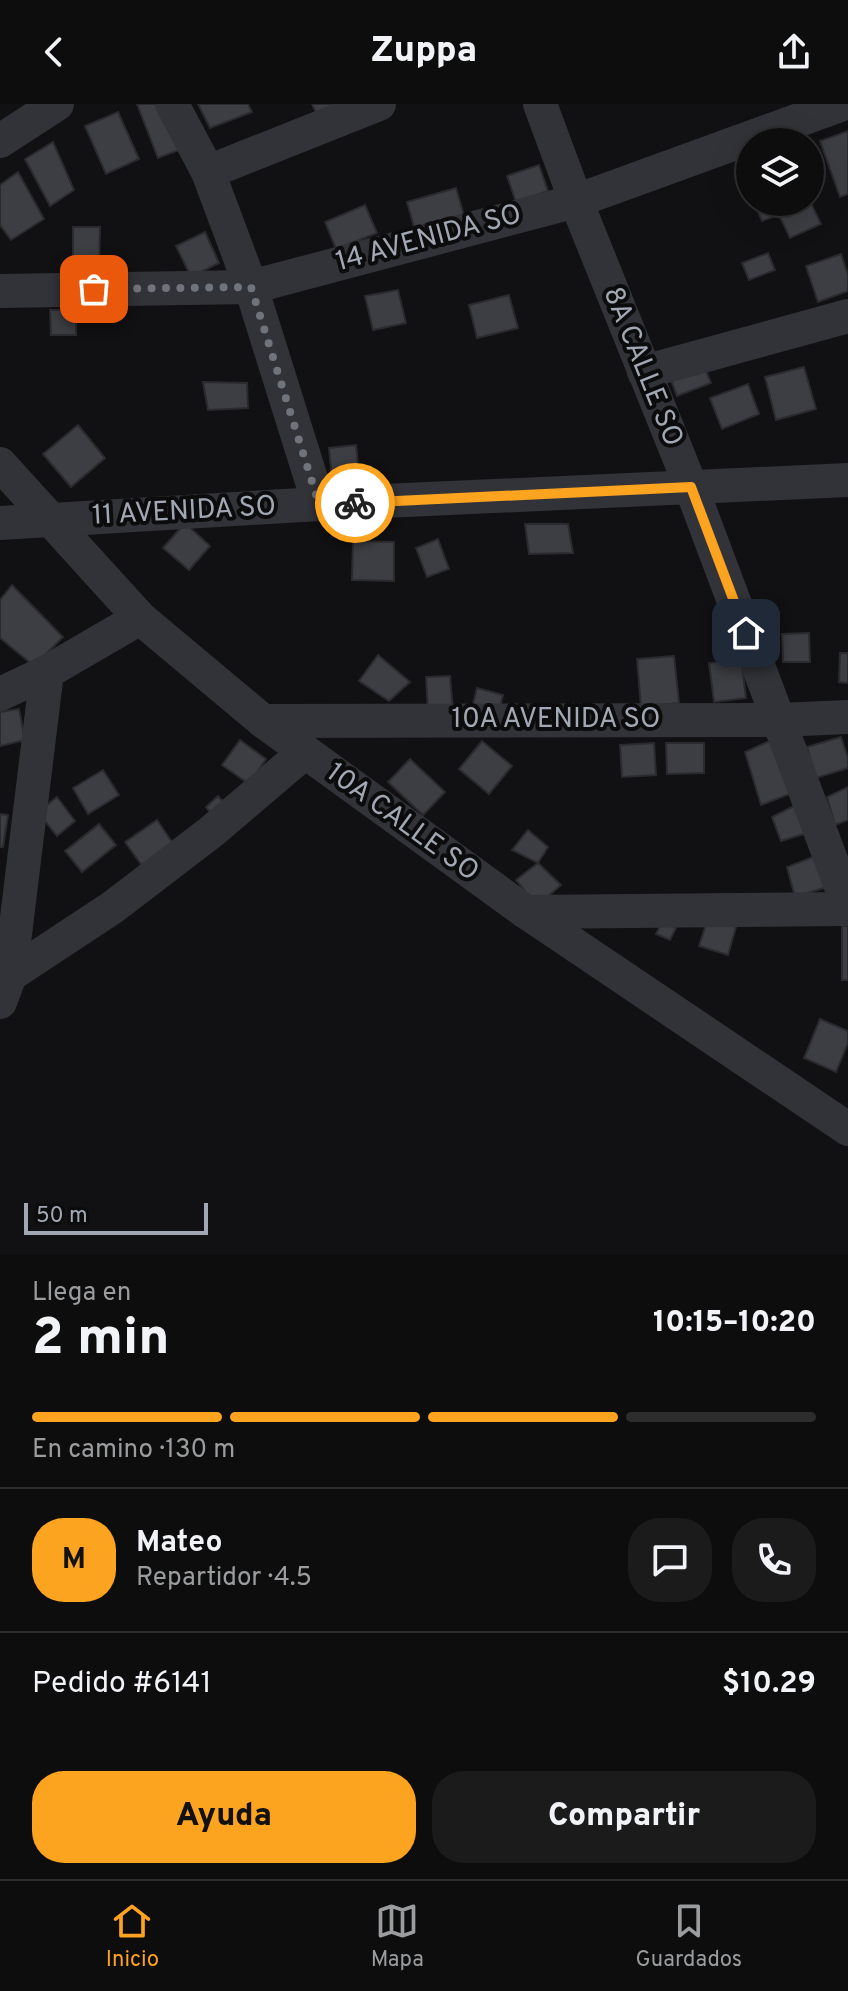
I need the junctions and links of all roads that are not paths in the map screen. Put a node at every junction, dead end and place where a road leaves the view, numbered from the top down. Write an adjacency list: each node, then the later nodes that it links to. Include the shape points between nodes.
1 (57, 104): 6 (street)
2 (172, 104): 7 (street)
3 (379, 104): 7 (street)
4 (540, 104): 8 (street, 8A CALLE SO)
5 (843, 104): 8 (street, 14 AVENIDA SO)
6 (0, 141)
7 (208, 172): 9 (street)
8 (576, 201): 9 (street, 14 AVENIDA SO); 12 (street, 8A CALLE SO)
9 (251, 287): 10 (street, 14 AVENIDA SO); 16 (street)
10 (0, 291)
11 (848, 316): 12 (street)
12 (644, 372): 15 (street, 8A CALLE SO)
13 (0, 464): 17 (street, 10A CALLE SO)
14 (848, 480): 15 (street, 11 AVENIDA SO)
15 (691, 487): 16 (street, 11 AVENIDA SO); 23 (street, 8A CALLE SO)
16 (319, 504): 17 (street, 11 AVENIDA SO)
17 (49, 520): 18 (street, 11 AVENIDA SO); 19 (street, 10A CALLE SO)
18 (0, 523)
19 (140, 618): 20 (street); 24 (street, 10A CALLE SO)
20 (47, 672): 21 (street); 28 (street)
21 (0, 694)
22 (848, 717): 23 (street, 10A AVENIDA SO)
23 (780, 720): 24 (street, 10A AVENIDA SO); 26 (street, 8A CALLE SO)
24 (263, 721): 25 (street, 10A CALLE SO)
25 (305, 752): 27 (street, 10A CALLE SO); 28 (street, via 211,832)
26 (848, 907): 27 (street)
27 (526, 912): 29 (street, 10A CALLE SO)
28 (5, 988)
29 (848, 1129)

